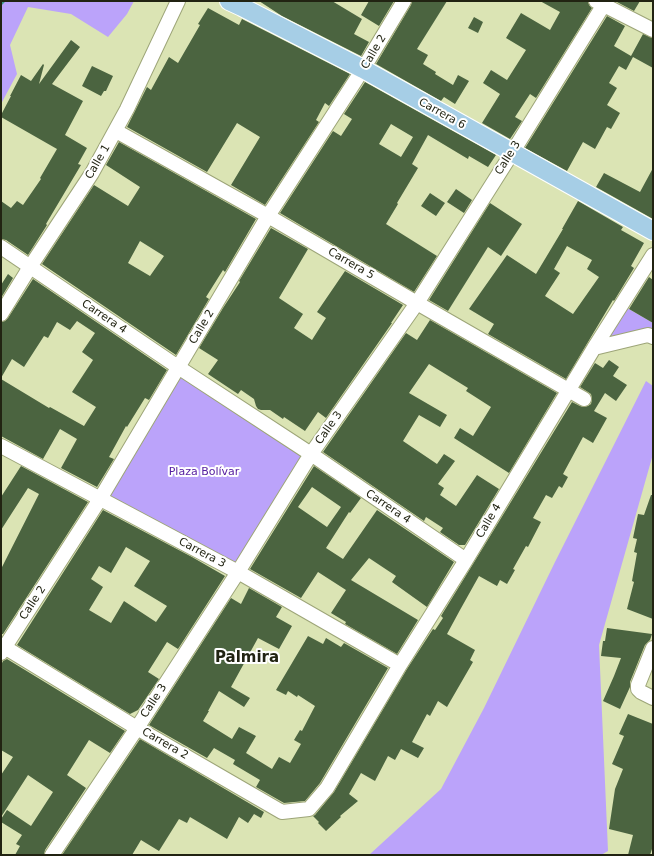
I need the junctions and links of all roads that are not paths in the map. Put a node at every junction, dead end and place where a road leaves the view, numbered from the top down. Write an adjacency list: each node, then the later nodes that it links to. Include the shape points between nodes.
1 (178, 1): 7 (street, Calle 1)
2 (229, 1): 6 (main road, Carrera 6)
3 (404, 1): 6 (street, Calle 2)
4 (602, 2): 5 (street); 8 (street, Calle 3)
5 (653, 30)
6 (363, 69): 8 (main road, Carrera 6); 9 (street, Calle 2)
7 (116, 131): 9 (street, Carrera 5); 13 (street, Calle 1, via 92,173)
8 (512, 153): 10 (main road, Carrera 6); 14 (street, Calle 3)
9 (268, 216): 14 (street, Carrera 5); 18 (street, Calle 2)
10 (653, 231)
11 (1, 248): 13 (street, Carrera 4)
12 (653, 255): 17 (street, Calle 4)
13 (30, 266): 15 (street, Calle 1); 18 (street, Carrera 4)
14 (417, 303): 19 (street, Carrera 5); 22 (street, Calle 3)
15 (1, 314)
16 (653, 337): 17 (street, via 648,335)
17 (594, 348): 19 (street, Calle 4)
18 (178, 367): 22 (street, Carrera 4); 23 (street, Calle 2)
19 (568, 390): 20 (street, Carrera 5); 24 (street, Calle 4)
20 (584, 399)
21 (1, 446): 23 (street, Carrera 3)
22 (311, 454): 24 (street, Carrera 4); 25 (street, Calle 3)
23 (100, 499): 25 (street, Carrera 3); 27 (street, Calle 2)
24 (466, 560): 28 (street, Calle 4)
25 (238, 572): 28 (street, Carrera 3); 30 (street, Calle 3)
26 (653, 648): 29 (street, via 638,685 641,692)
27 (2, 649): 30 (street, Carrera 2)
28 (400, 665): 31 (street, Calle 4)
29 (653, 698)
30 (137, 728): 31 (street, Carrera 2, via 282,812 309,809); 32 (street, Calle 3)
31 (327, 788)
32 (52, 855)

